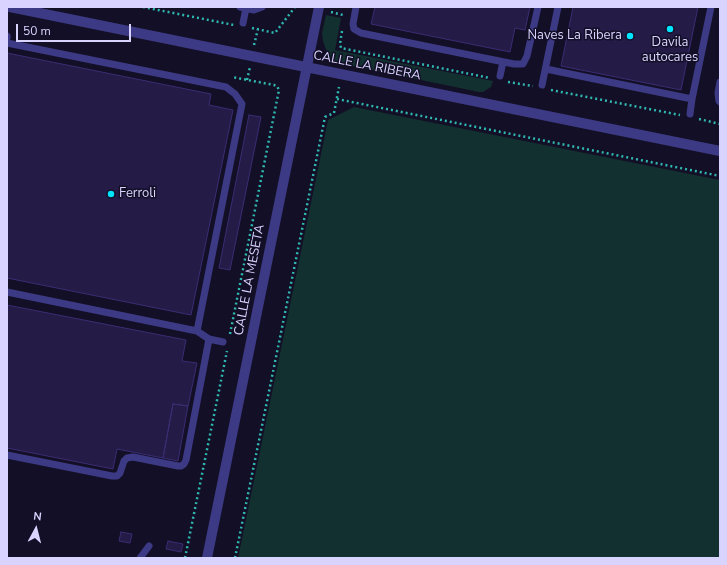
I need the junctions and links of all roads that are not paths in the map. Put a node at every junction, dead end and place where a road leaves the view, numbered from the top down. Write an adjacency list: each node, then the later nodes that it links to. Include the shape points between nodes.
1 (10, 7): 12 (street, CALLE LA RIBERA)
2 (262, 7): 8 (lane, via 254,10)
3 (319, 7): 12 (street, CALLE LA MESETA)
4 (356, 7): 11 (lane, via 353,24 354,29 361,33)
5 (538, 7): 11 (lane, via 523,64)
6 (558, 7): 13 (lane)
7 (711, 7): 17 (lane)
8 (243, 8): 9 (lane)
9 (243, 22)
10 (7, 43): 22 (lane, via 190,76 226,87 236,94 242,104)
11 (503, 62): 14 (lane)
12 (307, 67): 20 (street, CALLE LA RIBERA); 28 (street, CALLE LA MESETA)
13 (546, 69): 16 (lane); 17 (lane)
14 (500, 76)
15 (720, 82): 18 (lane)
16 (542, 85)
17 (692, 99): 19 (lane)
18 (720, 102)
19 (690, 114)
20 (720, 151)
21 (7, 292): 22 (lane)
22 (196, 331): 23 (lane)
23 (209, 339): 24 (lane); 25 (lane, via 186,460 181,466 133,457 124,461 117,476 112,476)
24 (223, 342)
25 (7, 455)
26 (148, 546): 27 (lane)
27 (140, 558)
28 (207, 558)

